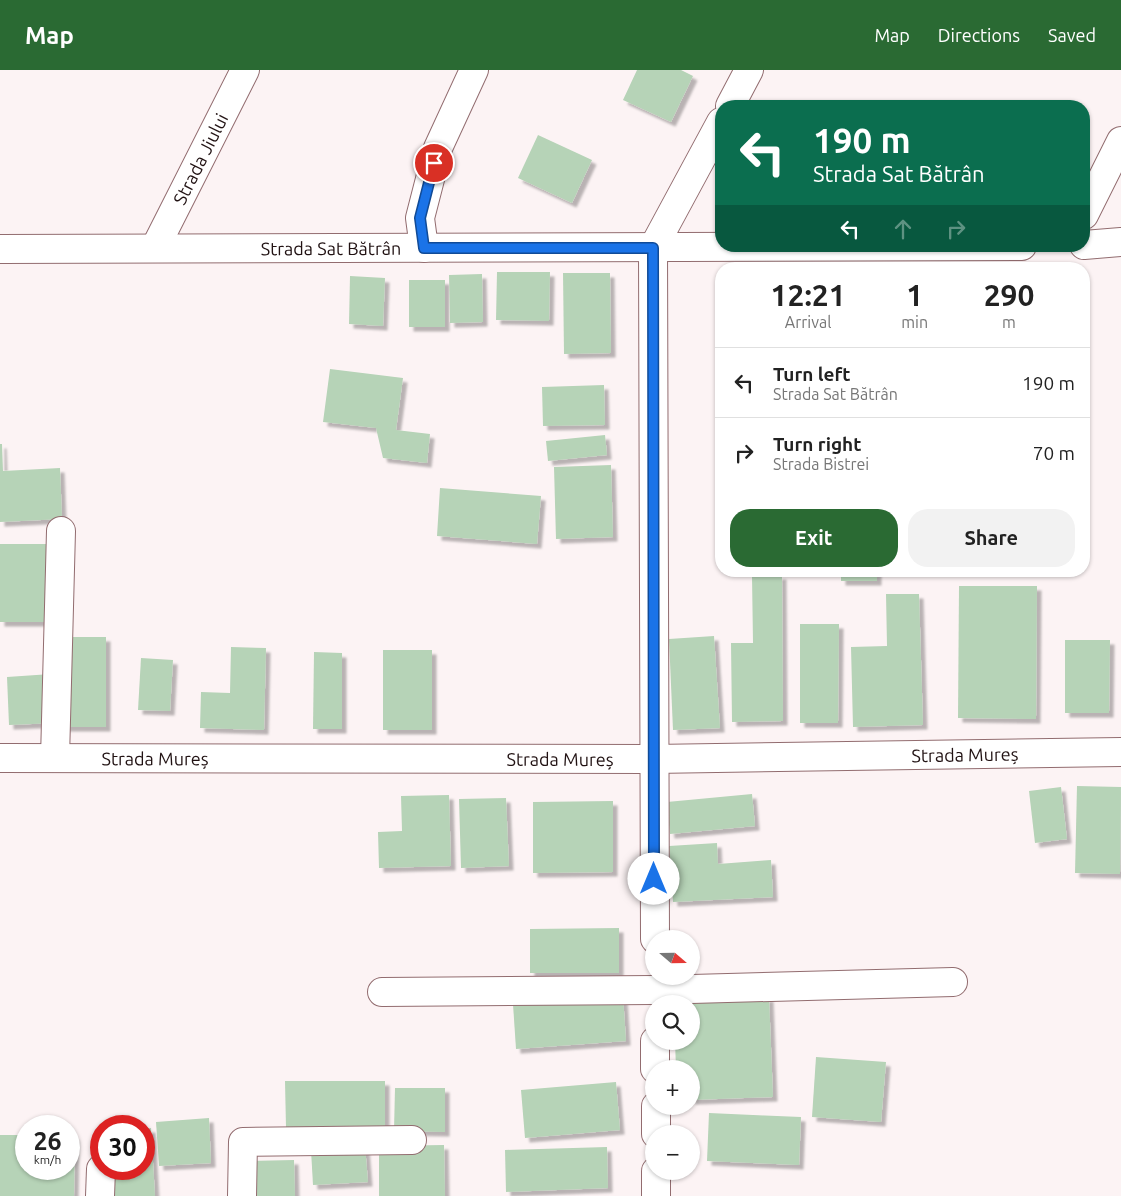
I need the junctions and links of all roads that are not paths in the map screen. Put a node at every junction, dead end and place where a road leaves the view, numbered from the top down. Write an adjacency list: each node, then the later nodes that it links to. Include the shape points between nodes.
1 (245, 70): 10 (street, Strada Jiului)
2 (474, 70): 11 (street, via 438,148 420,218)
3 (749, 70): 4 (street)
4 (733, 100)
5 (715, 133): 12 (street)
6 (1121, 141): 7 (street)
7 (1090, 203)
8 (1121, 242): 9 (street)
9 (1090, 245)
10 (155, 248): 11 (street, Strada Sat Bătrân); 14 (street, Strada Sat Bătrân)
11 (424, 248): 12 (street, Strada Sat Bătrân)
12 (653, 248): 13 (street, Strada Sat Bătrân); 19 (street)
13 (715, 248)
14 (0, 249)
15 (62, 531): 18 (street)
16 (1121, 752): 19 (street, Strada Mureș)
17 (0, 758): 18 (street, Strada Mureș)
18 (55, 758): 19 (street, Strada Mureș)
19 (653, 759): 20 (street)
20 (654, 930)
21 (953, 982): 22 (street)
22 (655, 990): 23 (street)
23 (382, 992)
24 (412, 1140): 28 (street, via 243,1142)
25 (101, 1180): 27 (street)
26 (656, 1180): 29 (street)
27 (100, 1196)
28 (242, 1196)
29 (656, 1196)

